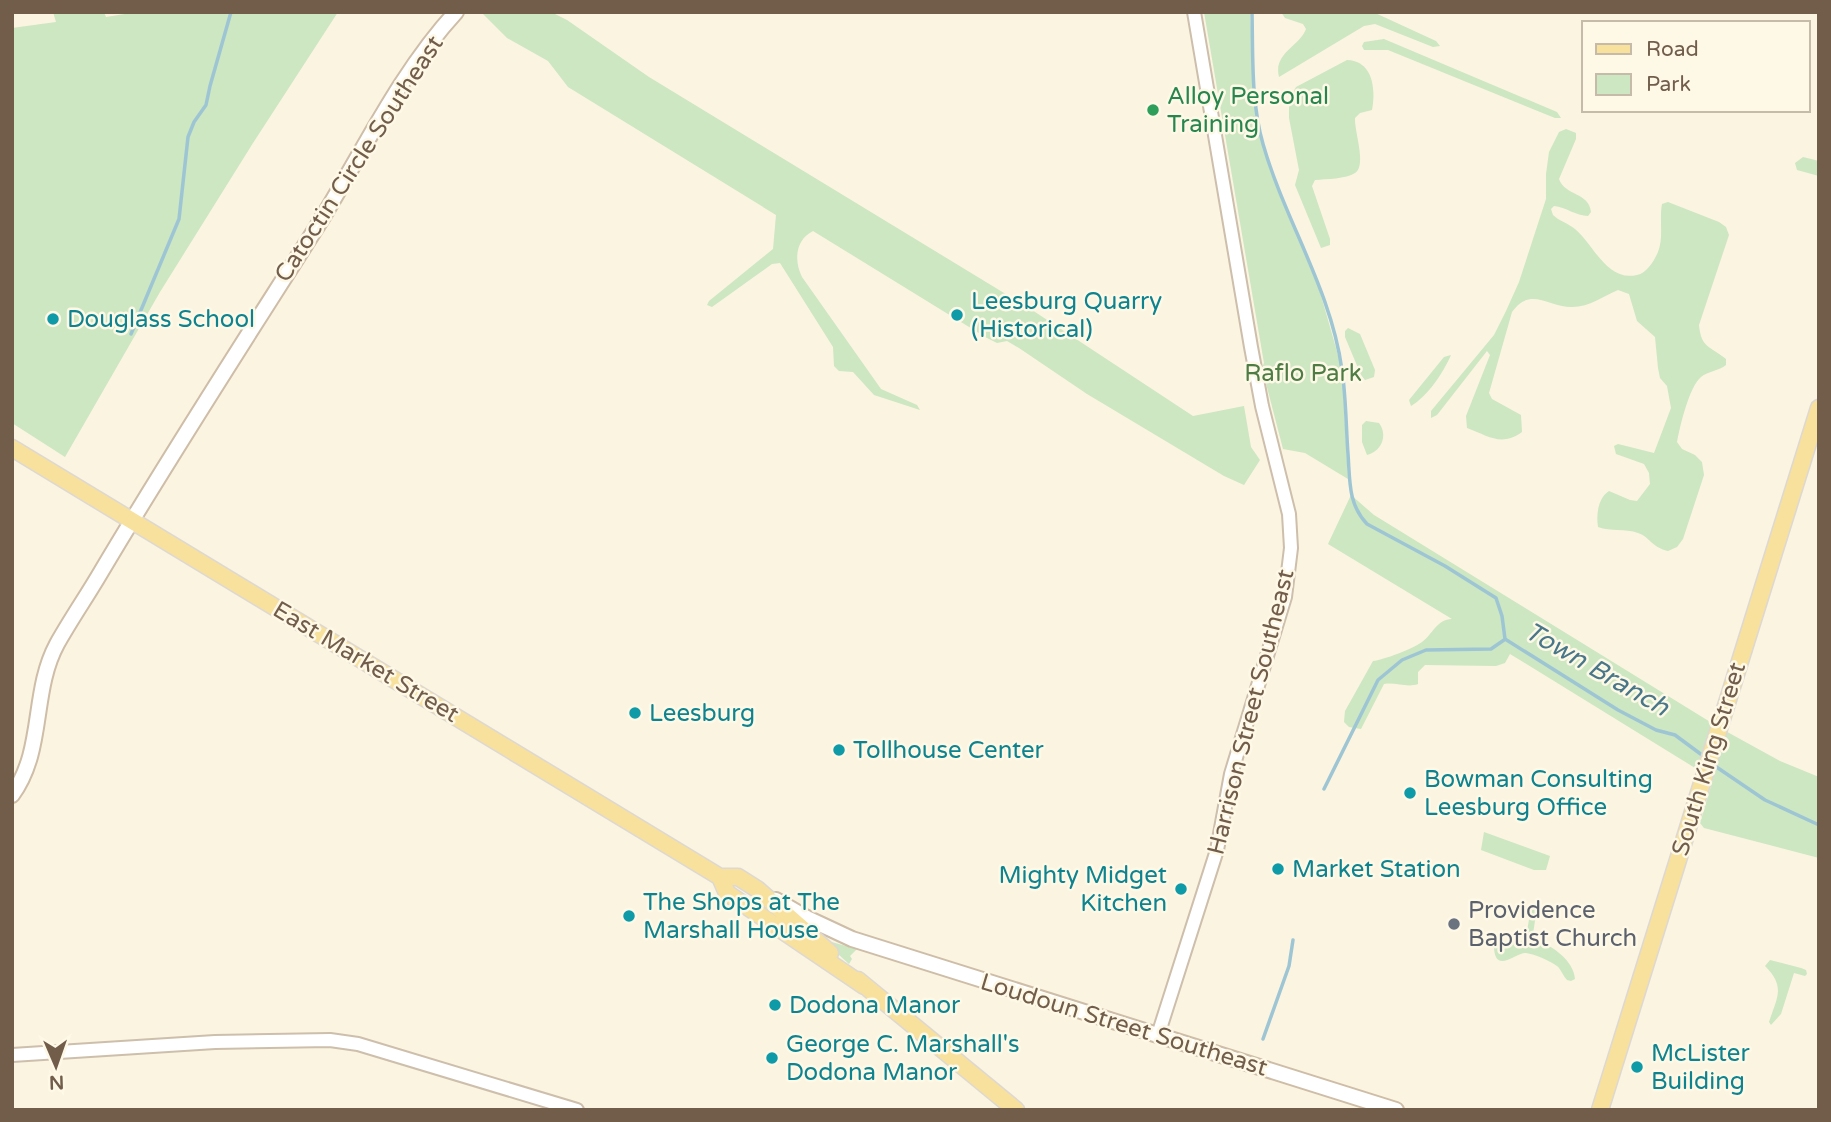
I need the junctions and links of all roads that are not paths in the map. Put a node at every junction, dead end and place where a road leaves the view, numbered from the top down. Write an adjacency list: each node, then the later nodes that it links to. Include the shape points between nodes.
1 (457, 12): 5 (main road, Catoctin Circle Southeast, via 398,91)
2 (1195, 12): 13 (street, Harrison Street Southeast, via 1262,406 1289,514 1291,548 1285,597 1231,775 1217,850)
3 (1819, 408): 18 (main road, South King Street)
4 (12, 448): 5 (main road, East Market Street)
5 (131, 521): 6 (main road, Catoctin Circle Southeast, via 56,646 40,691 33,751); 7 (main road, East Market Street)
6 (12, 795)
7 (720, 877): 8 (main road, East Market Street, via 738,877); 9 (main road, East Market Street, via 727,892)
8 (757, 889): 10 (main road, East Market Street); 11 (main road, Loudoun Street Southeast)
9 (745, 904): 10 (main road, Loudoun Street Southeast); 12 (main road, East Market Street)
10 (802, 927): 11 (main road, Loudoun Street Southeast); 12 (main road, East Market Street)
11 (852, 939): 13 (main road, Loudoun Street Southeast)
12 (864, 986): 16 (main road, East Market Street)
13 (1158, 1035): 17 (main road, Loudoun Street Southeast)
14 (12, 1055): 15 (street, via 330,1040 358,1044)
15 (577, 1110)
16 (1016, 1110)
17 (1396, 1110)
18 (1600, 1110)

